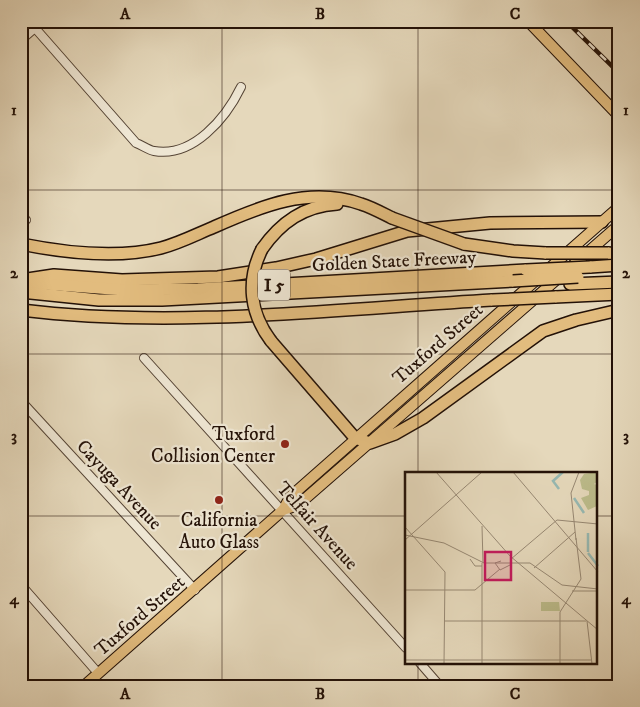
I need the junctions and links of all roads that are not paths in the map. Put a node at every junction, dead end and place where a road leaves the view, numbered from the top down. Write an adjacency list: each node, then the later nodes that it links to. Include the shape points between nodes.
1 (44, 21): 3 (street)
2 (528, 21): 6 (main road)
3 (35, 28): 4 (street); 5 (street, via 136,143 154,151 174,151 190,145 231,107)
4 (21, 40)
5 (241, 87)
6 (619, 116)
7 (619, 207): 9 (main road, Tuxford Street)
8 (392, 218): 11 (highway, via 347,200 309,197 260,206 179,242 141,252 92,253); 12 (highway, bridge, via 464,244 513,251); 28 (highway, bridge, via 349,205 307,210 282,224 262,249 253,272 252,297 258,321 272,342)
9 (602, 222): 15 (highway, via 490,223 425,229 316,259 218,277 122,280 54,275); 25 (main road, Tuxford Street)
10 (619, 225): 27 (main road, Tuxford Street)
11 (21, 244)
12 (613, 254)
13 (619, 265): 15 (highway, Golden State Freeway / I 5, bridge, via 198,289 125,290)
14 (619, 276): 16 (highway)
15 (21, 281)
16 (574, 281): 17 (highway); 18 (highway)
17 (619, 282)
18 (509, 285): 19 (highway, via 162,300 99,300); 21 (highway, via 138,308)
19 (21, 292)
20 (619, 294): 22 (highway, I 5, bridge, via 156,319 98,318)
21 (21, 298)
22 (21, 310)
23 (619, 310): 29 (highway, via 543,331 423,418 395,434)
24 (144, 358): 30 (street, Telfair Avenue)
25 (429, 374): 27 (main road, via 430,383 417,395); 28 (main road, Tuxford Street)
26 (21, 401): 32 (street, Cayuga Avenue)
27 (415, 404): 29 (main road, Tuxford Street)
28 (355, 438): 29 (highway); 30 (main road, Tuxford Street, via 290,497)
29 (370, 443): 30 (main road, Tuxford Street, via 298,505)
30 (283, 510): 32 (main road, Tuxford Street); 33 (street, Telfair Avenue)
31 (21, 585): 35 (street)
32 (195, 590): 35 (main road, Tuxford Street)
33 (405, 647)
34 (421, 664): 37 (street)
35 (98, 673): 36 (main road, Tuxford Street)
36 (84, 686)
37 (440, 686)

